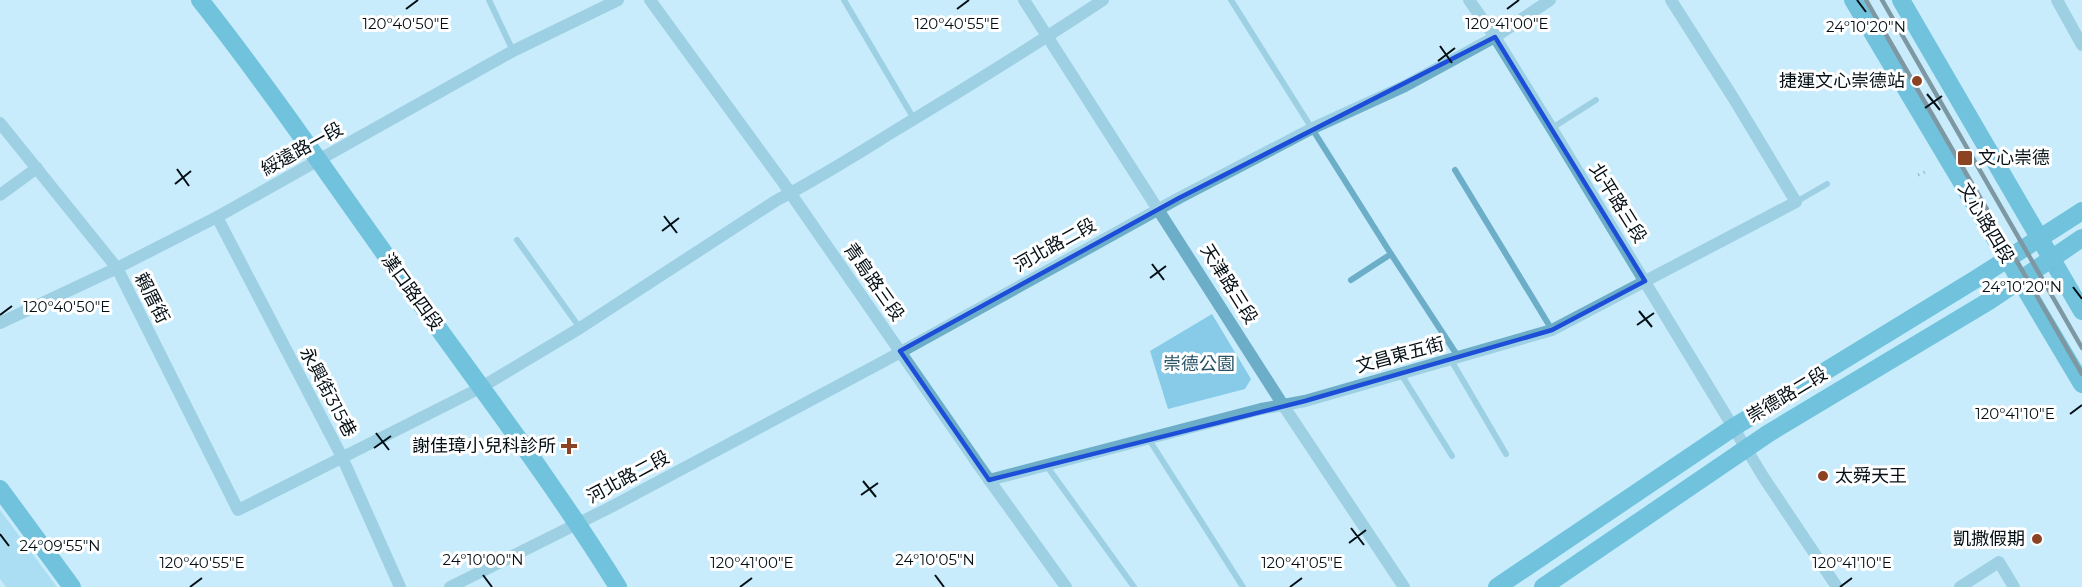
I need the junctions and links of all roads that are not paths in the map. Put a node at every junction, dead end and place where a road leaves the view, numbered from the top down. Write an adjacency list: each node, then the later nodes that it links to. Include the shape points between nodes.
1 (200, 0): 24 (main road, 漢口路四段)
2 (489, 0): 18 (lane)
3 (618, 0): 18 (street, 綏遠路一段)
4 (650, 0): 28 (street, 青島路三段)
5 (844, 0): 20 (lane)
6 (1024, 0): 15 (street, 天津路三段)
7 (1102, 0): 15 (street)
8 (1230, 0): 22 (lane)
9 (1469, 0): 16 (street, 北平路三段)
10 (1550, 0): 16 (street, 河北路二段)
11 (1671, 0): 30 (street)
12 (1853, 0): 38 (main road, 文心路四段)
13 (1901, 0): 34 (main road)
14 (2057, 0): 17 (street)
15 (1048, 36): 20 (street); 31 (street, 天津路三段)
16 (1495, 37): 22 (street, 河北路二段, via 1405,86); 23 (street, 北平路三段)
17 (2082, 45)
18 (513, 51): 24 (street, 綏遠路一段)
19 (1596, 100): 23 (lane)
20 (914, 119): 28 (street)
21 (0, 123): 25 (street, 賴厝街)
22 (1311, 129): 31 (street, 河北路二段); 37 (lane)
23 (1552, 129): 43 (street, 北平路三段)
24 (318, 161): 33 (street, 綏遠路一段); 52 (main road, 漢口路四段)
25 (37, 168): 29 (street); 40 (street, 賴厝街)
26 (1455, 170): 47 (lane)
27 (1827, 184): 30 (lane)
28 (791, 193): 46 (street); 48 (street, 青島路三段)
29 (0, 195)
30 (1796, 202): 43 (street, 文昌東五街)
31 (1159, 208): 48 (street, 河北路二段); 53 (street, 天津路三段)
32 (2082, 210): 34 (main road, 崇德路二段)
33 (217, 217): 40 (street, 綏遠路一段); 59 (street, 永興街315巷)
34 (2040, 238): 38 (main road, 崇德路二段); 39 (main road)
35 (2082, 238): 39 (main road, 崇德路二段)
36 (517, 240): 46 (lane)
37 (1391, 254): 42 (lane); 49 (lane)
38 (2007, 258): 41 (main road, 文心路四段); 54 (main road, 崇德路二段)
39 (2052, 259): 41 (main road, 崇德路二段); 44 (main road)
40 (117, 268): 45 (street, 綏遠路一段); 59 (street, 賴厝街, via 238,510)
41 (2019, 279): 51 (main road, 文心路四段); 56 (main road, 崇德路二段)
42 (1351, 280)
43 (1645, 281): 47 (street, 文昌東五街); 54 (street, 北平路三段)
44 (2082, 311)
45 (0, 323)
46 (580, 328): 52 (street)
47 (1552, 330): 49 (street, 文昌東五街)
48 (900, 351): 61 (street, 青島路三段); 63 (street, 河北路二段)
49 (1455, 359): 50 (street, 文昌東五街); 57 (lane)
50 (1401, 373): 53 (street, 文昌東五街); 58 (lane)
51 (2082, 384)
52 (480, 388): 59 (street); 63 (main road, 漢口路四段)
53 (1283, 405): 55 (street, 文昌東五街); 71 (street, 天津路三段)
54 (1734, 427): 56 (street, 北平路三段); 72 (main road, 崇德路二段)
55 (1147, 438): 60 (street, 文昌東五街); 70 (lane)
56 (1748, 448): 73 (main road, 崇德路二段); 74 (street, 北平路三段)
57 (1506, 454)
58 (1452, 456)
59 (342, 457): 65 (street, 永興街315巷)
60 (1046, 465): 61 (street, 文昌東五街); 69 (lane)
61 (989, 480): 68 (street, 青島路三段)
62 (0, 489): 64 (main road)
63 (577, 524): 66 (street, 河北路二段); 67 (main road, 漢口路四段)
64 (72, 587)
65 (400, 587)
66 (450, 587)
67 (618, 587)
68 (1066, 587)
69 (1134, 587)
70 (1243, 587)
71 (1404, 587)
72 (1497, 587)
73 (1543, 587)
74 (1837, 587)
75 (1960, 587): 76 (street, via 1998,562)
76 (2014, 587)

